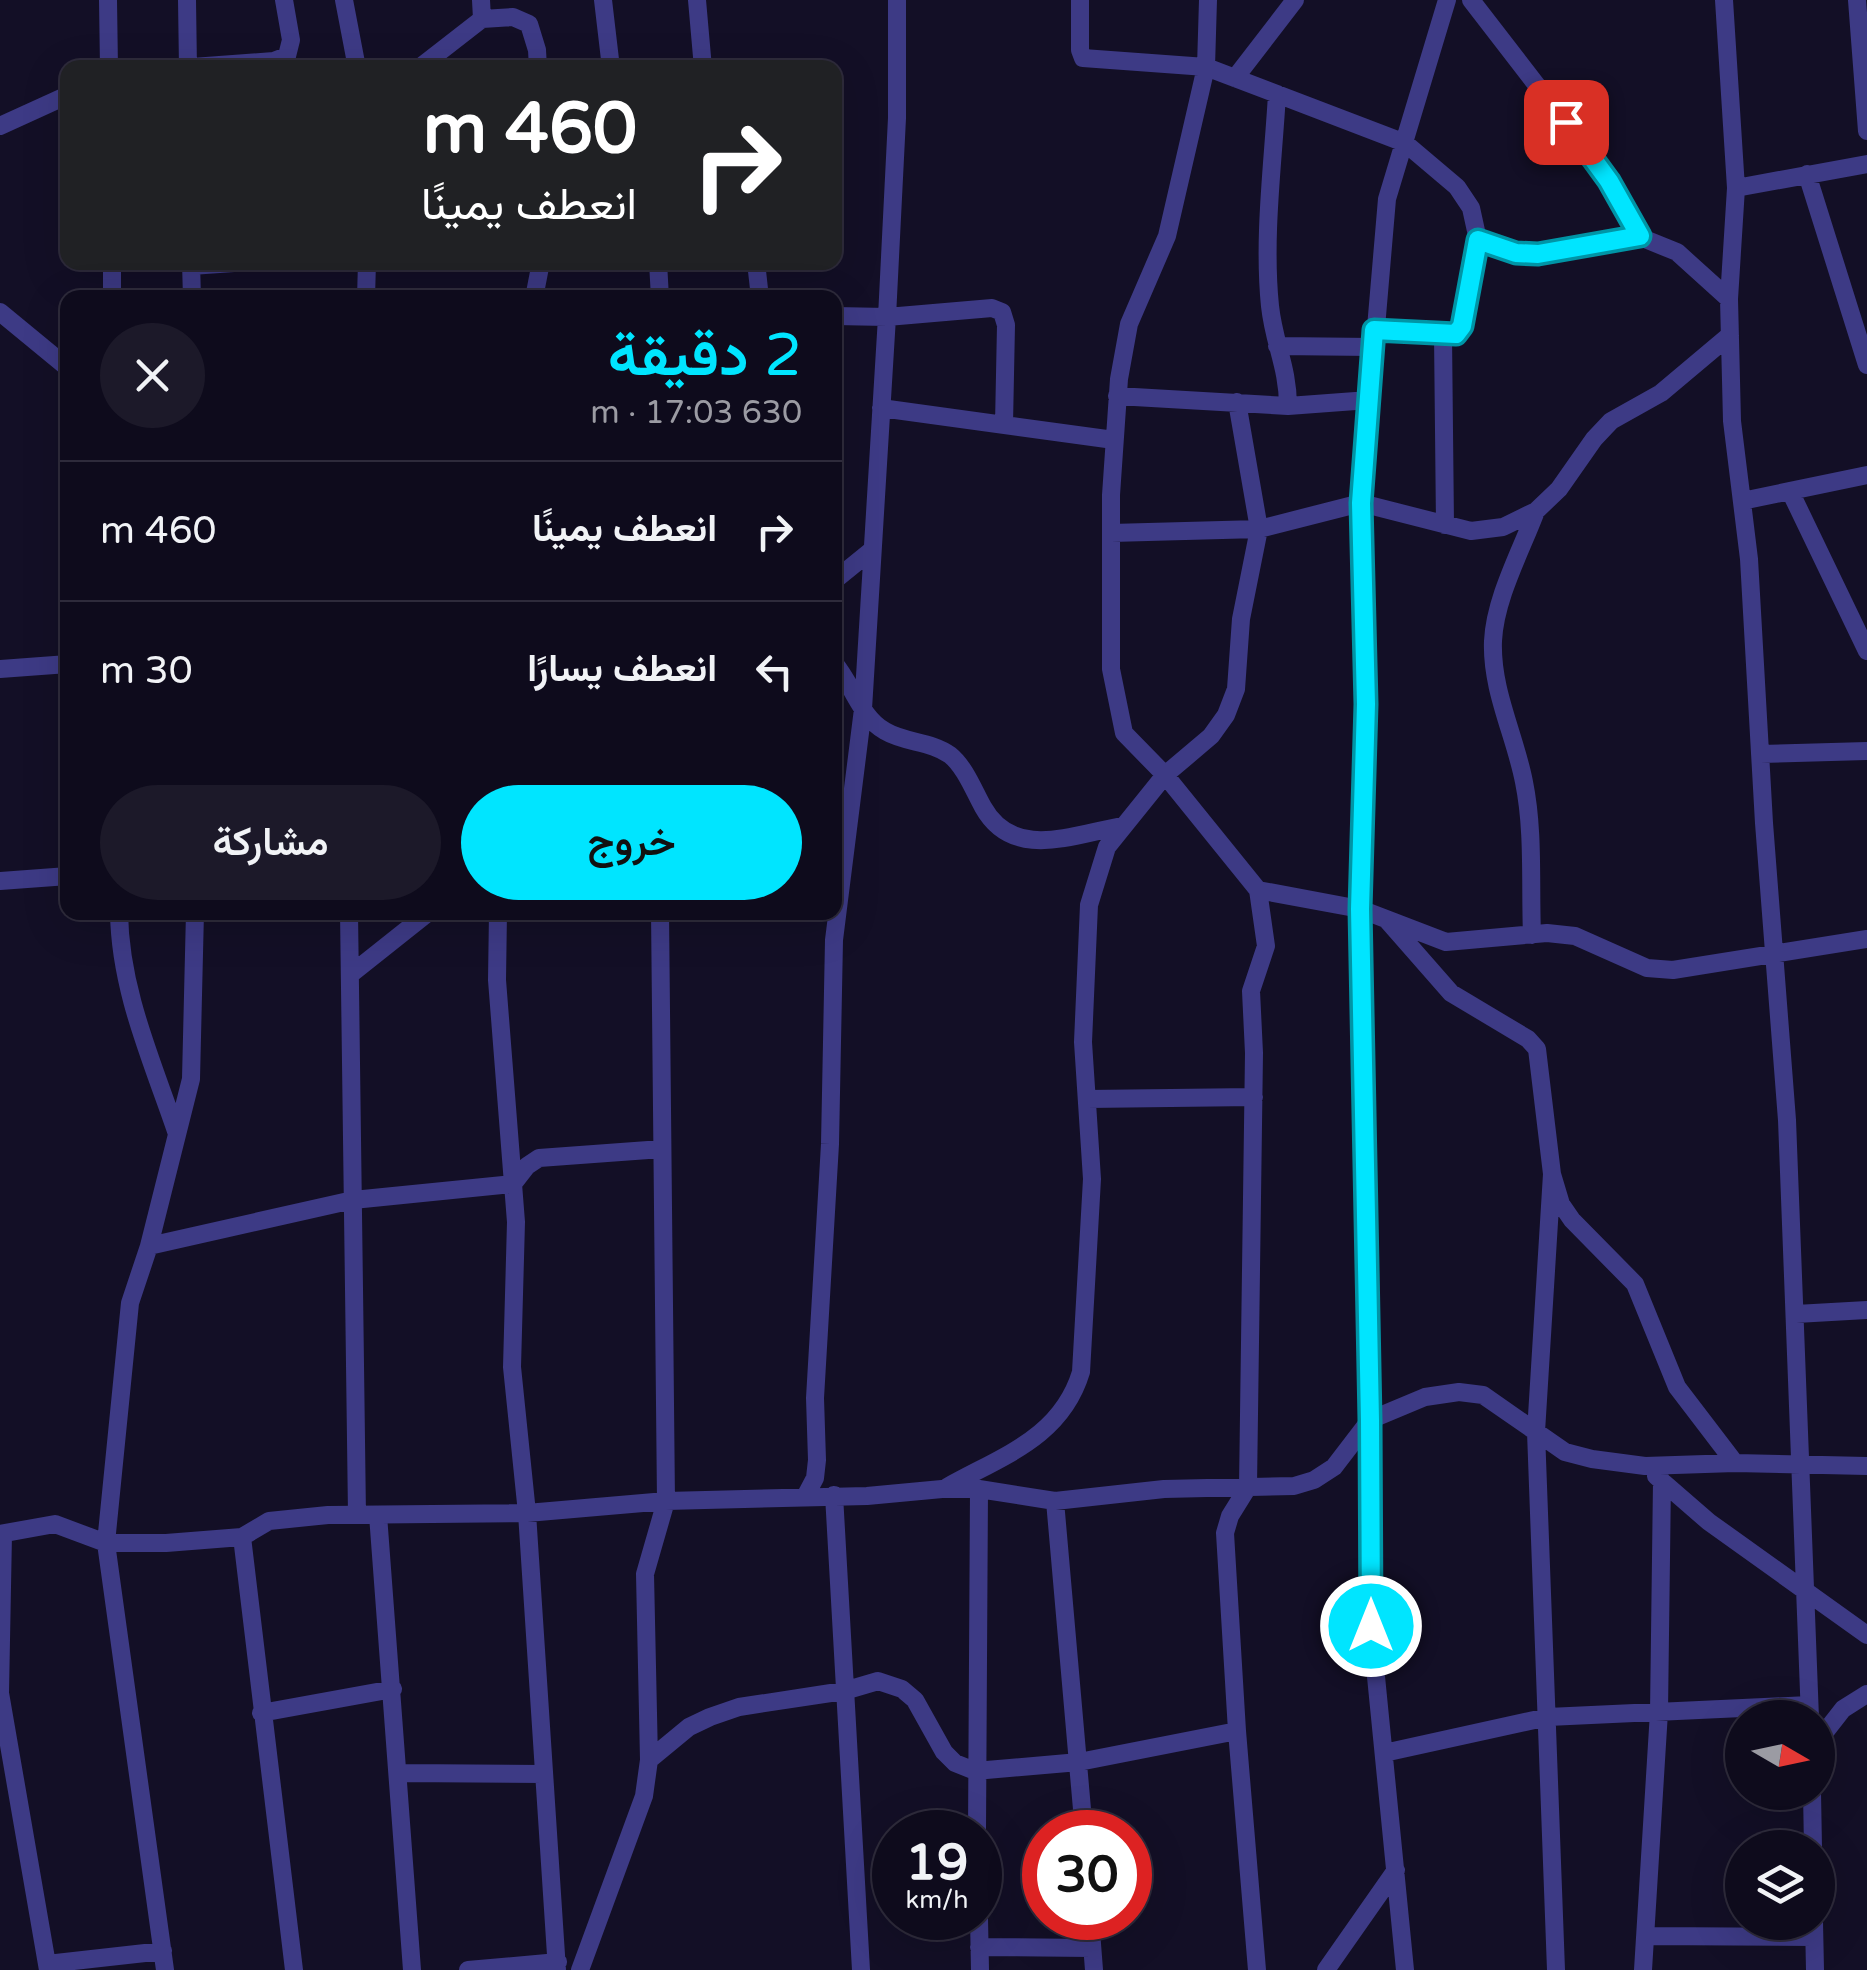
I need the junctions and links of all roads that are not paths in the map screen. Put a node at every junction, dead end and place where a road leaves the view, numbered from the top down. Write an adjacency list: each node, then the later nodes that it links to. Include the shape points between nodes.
1 (108, 0): 16 (street)
2 (188, 0): 17 (street)
3 (284, 0): 18 (street, via 290,50)
4 (344, 0): 19 (street)
5 (604, 0): 22 (street)
6 (697, 0): 23 (street)
7 (896, 0): 39 (street)
8 (1080, 0): 24 (street, via 1083,58)
9 (1208, 0): 24 (street)
10 (1295, 0): 25 (street)
11 (1447, 0): 30 (street)
12 (1471, 0): 34 (street, via 1589,153)
13 (1724, 0): 33 (street)
14 (1857, 0): 29 (street)
15 (482, 10): 20 (street); 21 (street, via 529,24)
16 (109, 60)
17 (188, 60)
18 (279, 60)
19 (355, 60)
20 (427, 60)
21 (536, 60)
22 (609, 60)
23 (701, 60)
24 (1206, 67): 25 (street); 46 (street, via 1167,236 1129,324)
25 (1235, 78): 26 (street)
26 (1276, 94): 30 (street); 43 (street, via 1268,267)
27 (60, 99): 28 (street)
28 (0, 126)
29 (1867, 131)
30 (1405, 143): 35 (street, via 1458,187); 42 (street, via 1383,225)
31 (1867, 164): 32 (street)
32 (1807, 174): 33 (street); 45 (street)
33 (1736, 188): 36 (street)
34 (1640, 236): 35 (street, via 1538,254); 36 (street, via 1676,252)
35 (1478, 240): 40 (street, via 1462,326)
36 (1729, 299): 41 (street)
37 (0, 312): 44 (street)
38 (842, 316): 39 (street)
39 (887, 317): 50 (street); 51 (street, via 1002,312)
40 (1442, 335): 42 (street); 58 (street)
41 (1730, 335): 55 (street); 57 (street, via 1662,392 1610,421)
42 (1374, 339): 43 (street); 47 (street)
43 (1277, 346): 49 (street, via 1288,378)
44 (60, 361)
45 (1867, 365)
46 (1118, 396): 48 (street); 52 (street)
47 (1368, 400): 49 (street); 56 (street)
48 (1237, 402): 49 (street); 59 (street)
49 (1288, 406)
50 (881, 408): 51 (street); 61 (street)
51 (1004, 424): 52 (street)
52 (1114, 440): 60 (street)
53 (1867, 475): 54 (street)
54 (1790, 490): 55 (street); 63 (street)
55 (1742, 501): 69 (street)
56 (1361, 503): 58 (street); 59 (street); 76 (street, via 1366,704)
57 (1536, 511): 58 (street, via 1472,532); 85 (street, via 1493,637 1493,669 1524,780)
58 (1445, 525)
59 (1259, 529): 60 (street); 70 (street, via 1241,619 1236,689 1210,736)
60 (1111, 533): 70 (street, via 1111,669 1120,720)
61 (872, 550): 62 (street); 67 (street)
62 (842, 574)
63 (1867, 651)
64 (60, 665): 65 (street)
65 (0, 670)
66 (842, 672): 67 (street)
67 (862, 709): 71 (street, via 882,730 951,756 1004,835 1040,841); 72 (street)
68 (1867, 750): 69 (street)
69 (1760, 754): 87 (street)
70 (1165, 775): 71 (street); 75 (street)
71 (1122, 826): 90 (street, via 1107,848 1089,905)
72 (842, 874)
73 (60, 876): 74 (street)
74 (0, 880)
75 (1258, 890): 76 (street); 89 (street, via 1266,946 1251,991)
76 (1360, 909): 84 (street); 99 (street)
77 (118, 920): 91 (street, via 127,989)
78 (195, 920): 91 (street, via 191,1079)
79 (349, 920): 88 (street)
80 (419, 920): 88 (street)
81 (498, 920): 94 (street)
82 (660, 920): 92 (street)
83 (836, 920): 110 (street, via 817,1460)
84 (1387, 920): 85 (street, via 1446,942); 93 (street, via 1451,993 1537,1049)
85 (1532, 934): 87 (street, via 1576,936 1647,968)
86 (1867, 939): 87 (street)
87 (1774, 955): 98 (street)
88 (350, 974): 95 (street)
89 (1254, 1097): 90 (street); 106 (street)
90 (1086, 1099): 107 (street, via 1092,1179 1081,1372 1074,1394 1044,1433)
91 (177, 1134): 96 (street)
92 (662, 1149): 94 (street, via 538,1158); 111 (street)
93 (1552, 1174): 100 (street); 101 (street, via 1572,1220 1636,1284 1677,1388)
94 (513, 1184): 95 (street); 113 (street, via 512,1367)
95 (353, 1200): 96 (street); 114 (street)
96 (149, 1246): 118 (street, via 122,1354)
97 (1867, 1310): 98 (street)
98 (1796, 1314): 102 (street)
99 (1370, 1420): 100 (street, via 1425,1397 1459,1392 1483,1395); 106 (street, via 1334,1466 1314,1480); 132 (street, via 1371,1626)
100 (1536, 1432): 103 (street, via 1565,1452); 129 (street)
101 (1735, 1463): 102 (street); 103 (street)
102 (1803, 1465): 104 (street); 119 (street)
103 (1645, 1466): 105 (street)
104 (1867, 1466)
105 (1662, 1481): 119 (street); 126 (street)
106 (1248, 1487): 112 (street); 131 (street, via 1225,1533)
107 (942, 1489): 108 (street); 109 (street)
108 (979, 1489): 112 (street); 135 (street)
109 (834, 1495): 110 (street); 123 (street)
110 (805, 1497): 111 (street)
111 (666, 1501): 113 (street); 133 (street, via 644,1574)
112 (1055, 1501): 134 (street)
113 (527, 1513): 115 (street); 137 (street)
114 (357, 1515): 115 (street); 117 (street, via 269,1521)
115 (378, 1515): 122 (street)
116 (1, 1534): 118 (street, via 55,1524); 120 (street)
117 (242, 1537): 118 (street); 128 (street)
118 (106, 1544): 148 (street)
119 (1805, 1588): 121 (street); 125 (street)
120 (1, 1633): 150 (street, via 3,1716)
121 (1867, 1635)
122 (392, 1689): 128 (street); 136 (street)
123 (844, 1691): 133 (street, via 738,1707 689,1727); 135 (street, via 878,1682 902,1690 915,1700 944,1752); 155 (street)
124 (1867, 1694): 130 (street)
125 (1810, 1700)
126 (1658, 1712): 127 (street); 129 (street); 142 (street)
127 (1725, 1712)
128 (261, 1713): 151 (street)
129 (1548, 1717): 132 (street); 161 (street)
130 (1835, 1719)
131 (1237, 1730): 134 (street); 158 (street)
132 (1384, 1753): 140 (street)
133 (649, 1760): 154 (street, via 633,1834)
134 (1079, 1762): 135 (street); 139 (street)
135 (976, 1771): 138 (street)
136 (400, 1773): 137 (street); 152 (street)
137 (544, 1774): 149 (street)
138 (977, 1810)
139 (1082, 1810)
140 (1396, 1870): 159 (street); 160 (street)
141 (1725, 1933): 142 (street)
142 (1646, 1936): 162 (street)
143 (979, 1940): 146 (street)
144 (1091, 1940): 147 (street)
145 (1814, 1940): 163 (street)
146 (979, 1947): 147 (street); 156 (street)
147 (1092, 1948): 157 (street)
148 (164, 1961): 150 (street)
149 (557, 1966): 153 (street)
150 (48, 1967)
151 (294, 1970)
152 (412, 1970)
153 (468, 1970)
154 (580, 1970)
155 (860, 1970)
156 (980, 1970)
157 (1094, 1970)
158 (1257, 1970)
159 (1326, 1970)
160 (1406, 1970)
161 (1556, 1970)
162 (1644, 1970)
163 (1815, 1970)

